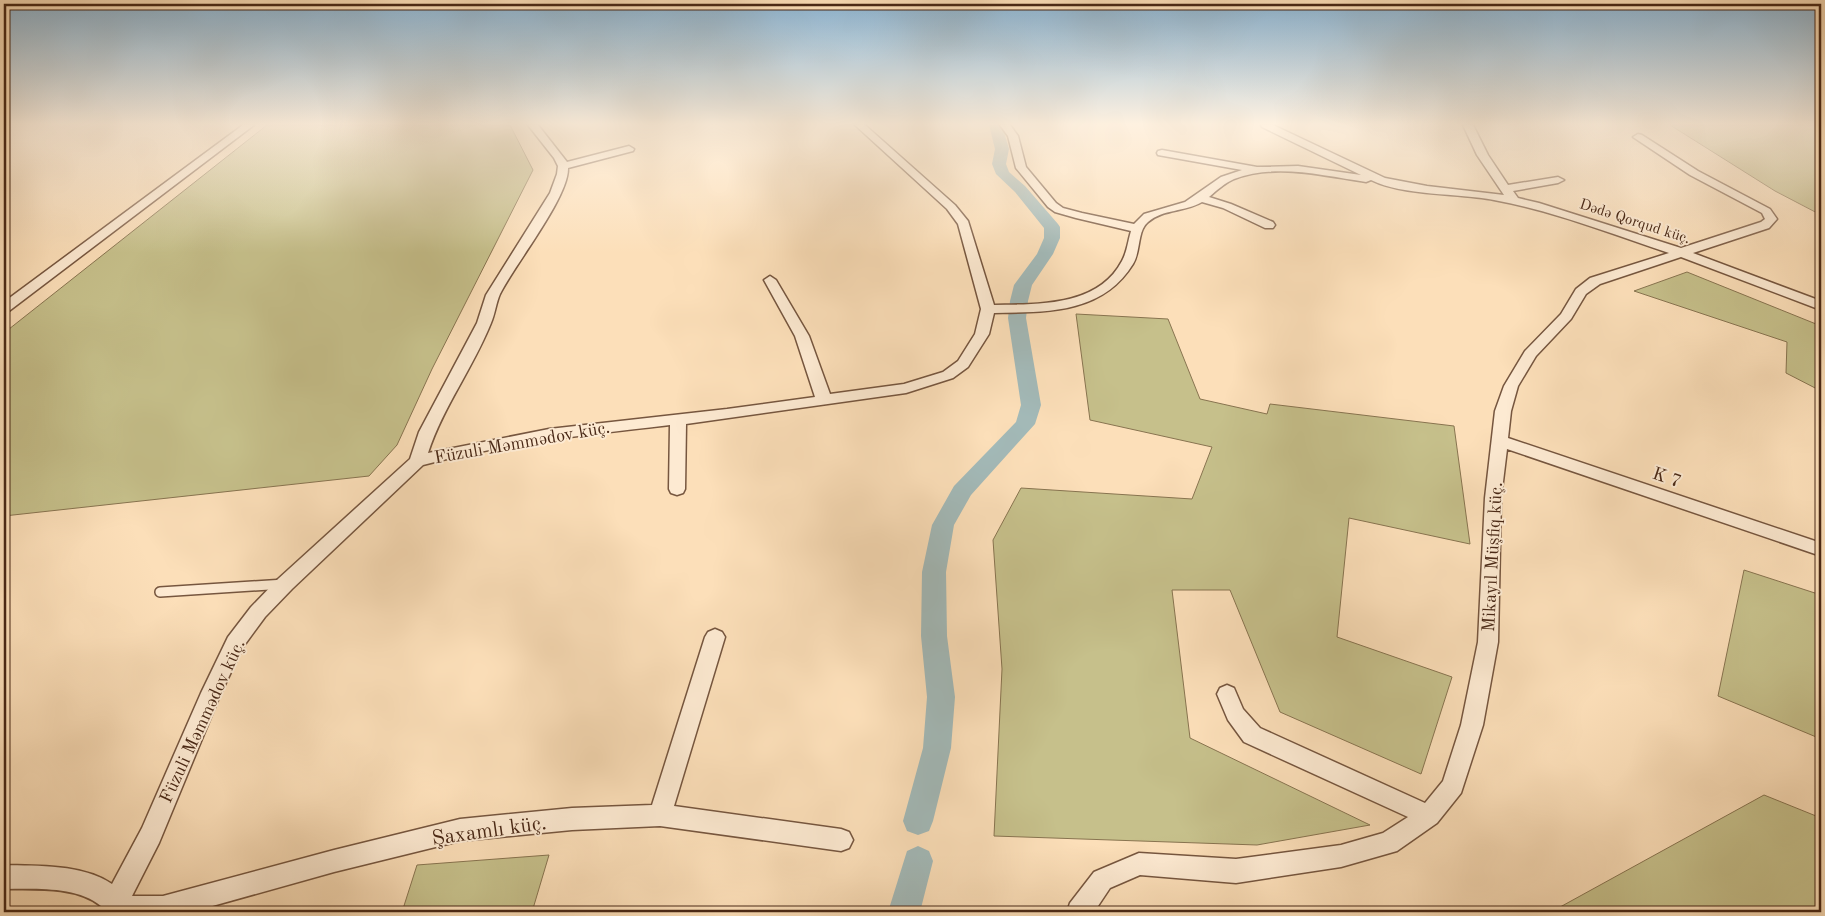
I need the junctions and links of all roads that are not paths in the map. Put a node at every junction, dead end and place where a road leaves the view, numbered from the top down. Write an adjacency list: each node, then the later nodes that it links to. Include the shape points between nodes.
1 (192, 168): 20 (street)
2 (563, 168): 25 (street, via 556,193 493,295 484,324 428,432)
3 (907, 168): 21 (street, via 951,207 964,224)
4 (1021, 168): 16 (street, via 1059,210)
5 (1248, 168): 9 (street)
6 (1355, 168): 11 (street, Dədə Qorqud küç.)
7 (1490, 168): 12 (street)
8 (1686, 168): 17 (street, Mikayıl Müşfiq küç., via 1766,211 1771,219 1765,225)
9 (1261, 170): 11 (street, via 1293,170); 13 (street, via 1230,176)
10 (1558, 180): 12 (street)
11 (1382, 181): 14 (street, Dədə Qorqud küç.)
12 (1506, 189): 14 (street)
13 (1200, 198): 15 (street); 16 (street, via 1191,204 1153,213 1138,225)
14 (1514, 200): 17 (street, Dədə Qorqud küç.)
15 (1269, 224)
16 (1138, 229): 21 (street, via 1128,262 1108,286 1082,301 1035,308)
17 (1683, 253): 19 (street, Dədə Qorqud küç.); 24 (street, Mikayıl Müşfiq küç., via 1595,281 1581,292 1566,316 1530,354 1511,386 1503,411)
18 (770, 280): 22 (street, via 802,336)
19 (1821, 306)
20 (4, 308)
21 (988, 309): 22 (street, Füzuli Məmmədov küç., via 982,334 963,364 948,375 906,388)
22 (824, 400): 23 (street, Füzuli Məmmədov küç.)
23 (678, 419): 25 (street, Füzuli Məmmədov küç., via 549,434); 26 (street)
24 (1500, 441): 27 (street, K 7); 33 (street, Mikayıl Müşfiq küç., via 1493,498 1488,642 1472,725 1453,786)
25 (417, 461): 28 (street, Füzuli Məmmədov küç.)
26 (677, 489)
27 (1821, 550)
28 (285, 584): 29 (lane); 36 (street, Füzuli Məmmədov küç., via 258,612 235,644 151,835)
29 (160, 592)
30 (715, 637): 32 (street)
31 (1227, 694): 33 (street, via 1234,714 1252,735)
32 (660, 815): 34 (street, Şaxamlı küç.); 36 (street, Şaxamlı küç., via 572,819 460,830 163,908 136,911)
33 (1430, 816): 37 (street, Mikayıl Müşfiq küç., via 1389,843 1341,856 1236,871 1139,864 1102,880)
34 (841, 840)
35 (4, 877): 36 (street, Şaxamlı küç., via 78,883 98,889)
36 (114, 907)
37 (1080, 912)

